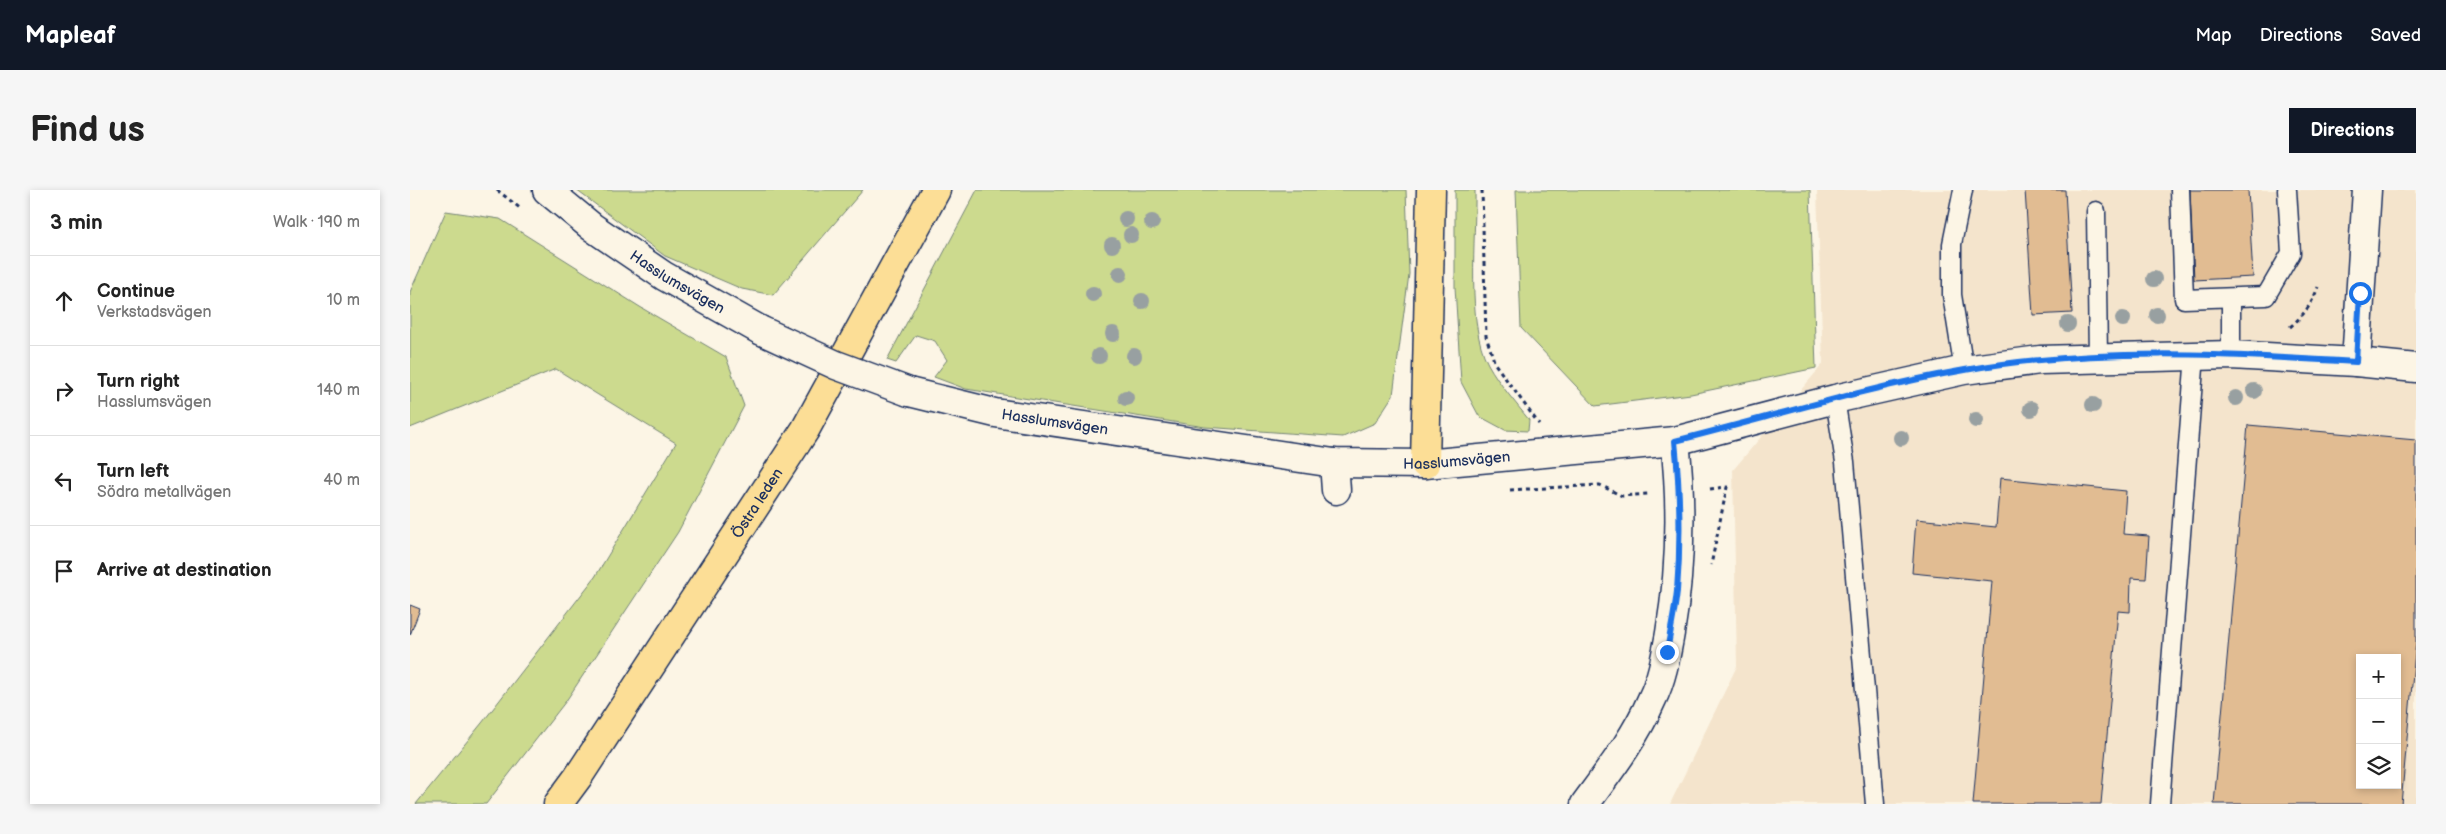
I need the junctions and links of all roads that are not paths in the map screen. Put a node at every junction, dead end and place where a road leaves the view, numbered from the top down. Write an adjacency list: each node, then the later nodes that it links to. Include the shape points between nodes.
1 (547, 190): 18 (street, Hasslumsvägen, bridge, via 592,227 664,276 760,330 836,365 908,392 1004,415)
2 (936, 190): 21 (highway, Östra leden, via 805,430)
3 (1431, 190): 19 (highway)
4 (1963, 190): 15 (lane, via 1952,244 1952,295)
5 (2180, 190): 9 (lane, via 2184,299)
6 (2286, 190): 9 (lane, via 2291,253 2266,296)
7 (2367, 190): 13 (street)
8 (2096, 211): 12 (lane)
9 (2231, 298): 11 (lane)
10 (2195, 355): 11 (street, Hasslumsvägen); 12 (street, Hasslumsvägen); 24 (lane)
11 (2231, 355): 13 (street, Hasslumsvägen)
12 (2098, 357): 15 (street, Hasslumsvägen, via 2040,360)
13 (2356, 362): 14 (street, Hasslumsvägen)
14 (2416, 368)
15 (1964, 370): 16 (street, Hasslumsvägen)
16 (1835, 399): 17 (street, Hasslumsvägen); 23 (lane, via 1845,462)
17 (1675, 441): 19 (street, Hasslumsvägen); 22 (street, via 1680,491 1679,548 1677,592 1667,652 1654,697 1636,733)
18 (1334, 463): 19 (street, Hasslumsvägen); 20 (street)
19 (1425, 464)
20 (1336, 490)
21 (558, 804)
22 (1585, 804)
23 (1875, 804)
24 (2160, 804)

